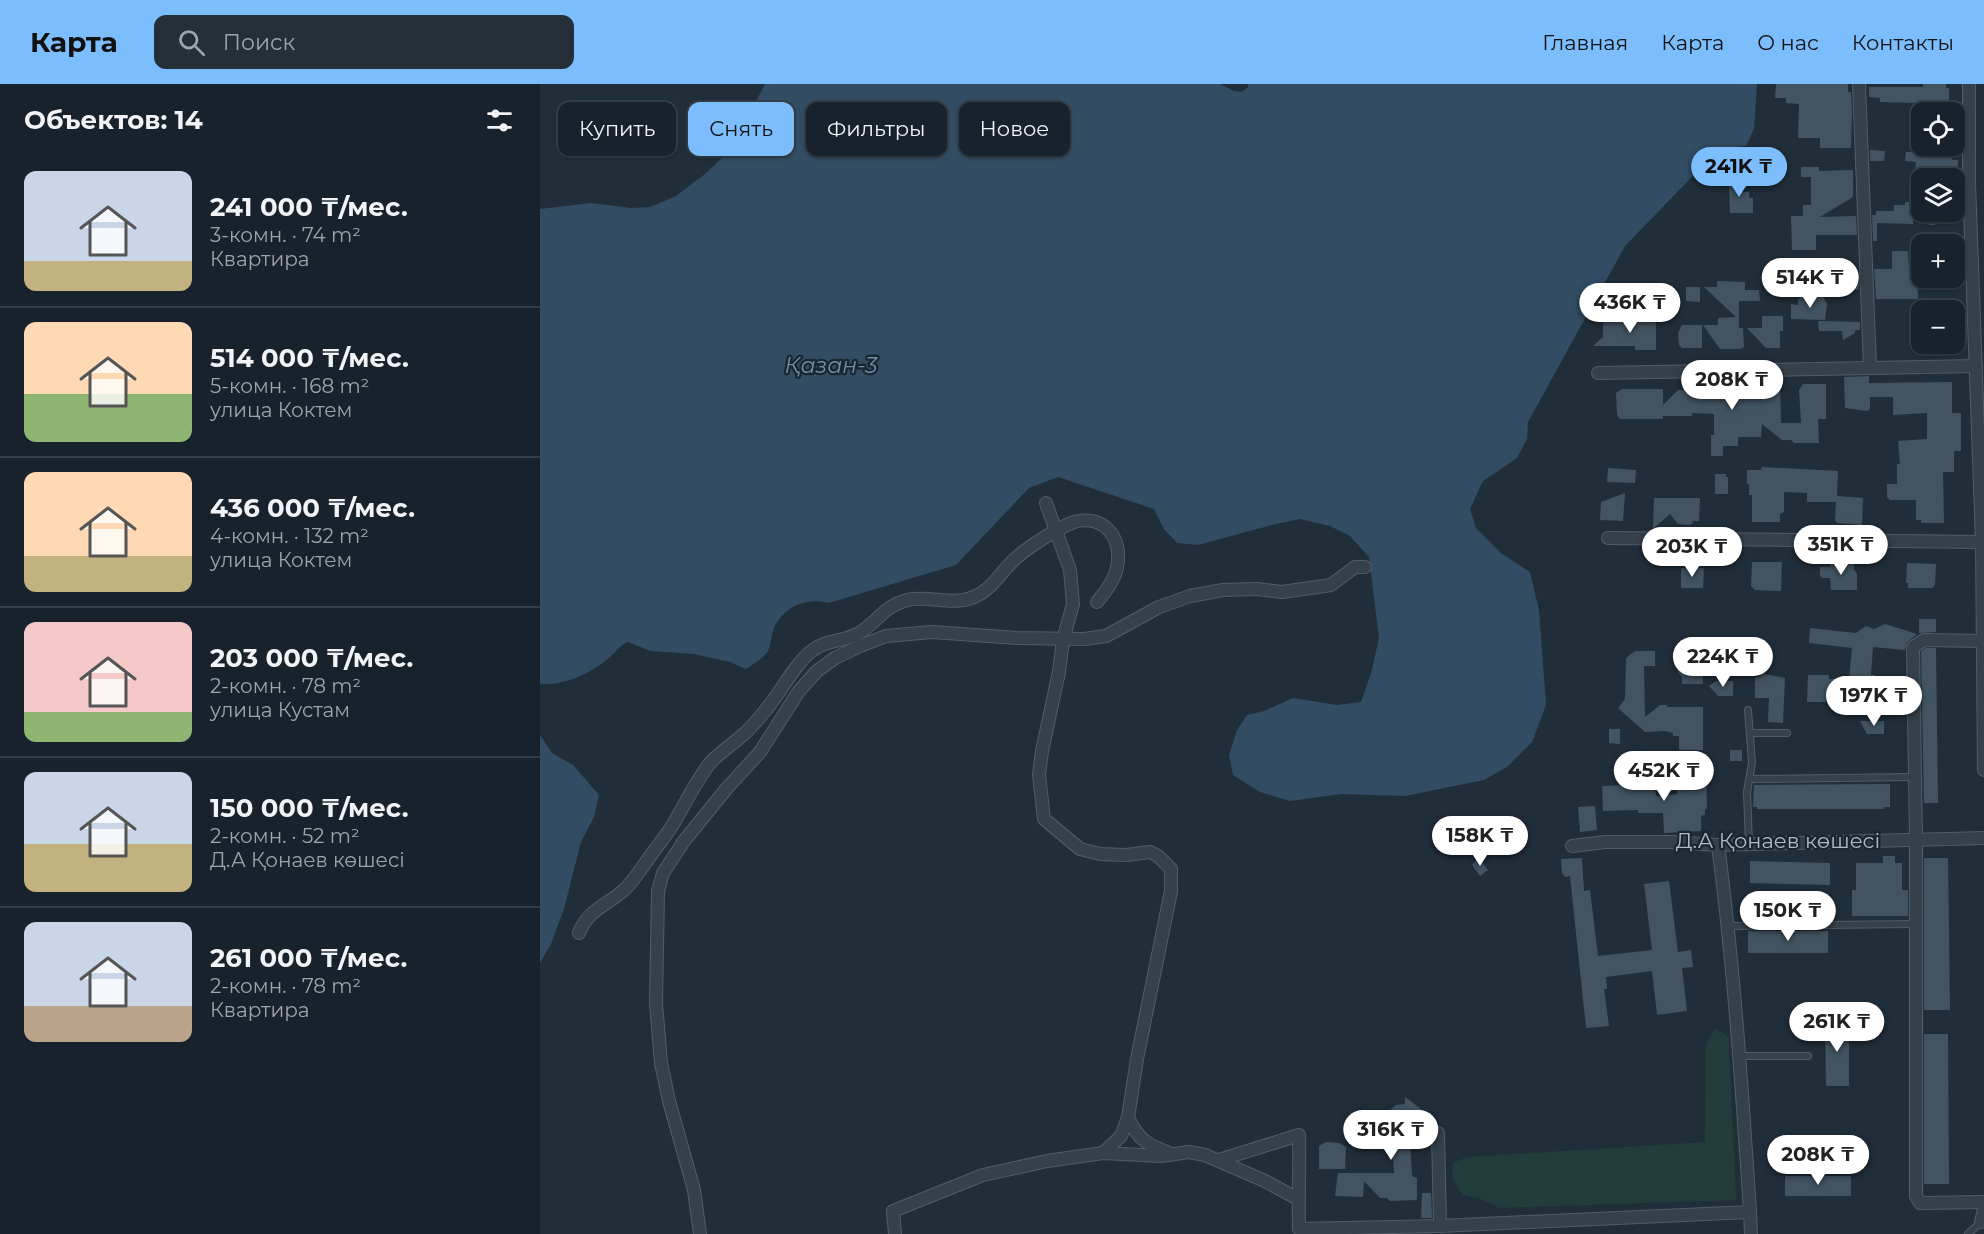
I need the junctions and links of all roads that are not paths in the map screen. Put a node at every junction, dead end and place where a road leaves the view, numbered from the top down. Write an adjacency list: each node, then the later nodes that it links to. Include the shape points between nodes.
1 (1859, 84): 4 (street)
2 (1969, 84): 3 (street)
3 (1976, 366): 4 (street); 9 (street)
4 (1870, 367): 5 (street)
5 (1598, 373)
6 (1046, 503): 7 (street)
7 (1055, 532): 11 (street, via 1091,520 1112,533 1118,566); 12 (street, via 1070,570 1073,604); 27 (street, via 1022,552 983,593 954,601 908,600 879,615 857,635 812,650 759,719 711,763 626,889 594,911)
8 (1608, 538): 9 (street)
9 (1982, 542): 13 (street)
10 (1365, 567): 12 (street, via 1354,567 1331,585 1282,592 1257,589 1190,596 1159,607 1106,636)
11 (1097, 602)
12 (1063, 640): 30 (street, via 1039,775 1044,819 1080,849 1100,854 1150,852 1171,869 1171,891); 43 (street, via 909,633 886,636 835,658 799,691 760,752 703,817 663,873 656,923 661,1063 694,1190)
13 (1982, 641): 17 (street); 18 (street, via 1923,640 1913,647)
14 (1748, 710): 15 (lane)
15 (1751, 733): 16 (lane); 19 (lane)
16 (1787, 733)
17 (1984, 770)
18 (1914, 777): 19 (lane); 21 (street)
19 (1751, 779): 22 (lane, via 1747,792)
20 (1984, 838): 21 (street, Д.А Қонаев көшесі)
21 (1916, 840): 22 (street, Д.А Қонаев көшесі); 25 (street)
22 (1749, 843): 23 (street, Д.А Қонаев көшесі)
23 (1718, 844): 24 (street, Д.А Қонаев көшесі, via 1605,842); 26 (street)
24 (1572, 846)
25 (1915, 924): 26 (lane); 36 (street, via 1916,1196 1920,1203)
26 (1728, 926): 28 (street)
27 (579, 933)
28 (1740, 1056): 29 (lane); 38 (street)
29 (1809, 1056)
30 (1128, 1119): 32 (street, via 1121,1136); 33 (street, via 1147,1145)
31 (1438, 1133): 40 (street)
32 (1103, 1153): 33 (street); 44 (street, via 983,1175 893,1211)
33 (1170, 1154): 34 (street, via 1189,1152)
34 (1219, 1160): 35 (street); 35 (street, via 1299,1135)
35 (1298, 1199): 42 (street, via 1299,1228)
36 (1984, 1202)
37 (1984, 1209): 39 (street)
38 (1750, 1212): 41 (street); 45 (street)
39 (1983, 1221): 46 (lane)
40 (1440, 1226): 41 (street); 42 (street)
41 (1514, 1229)
42 (1320, 1232)
43 (700, 1234)
44 (895, 1234)
45 (1751, 1234)
46 (1968, 1234)

